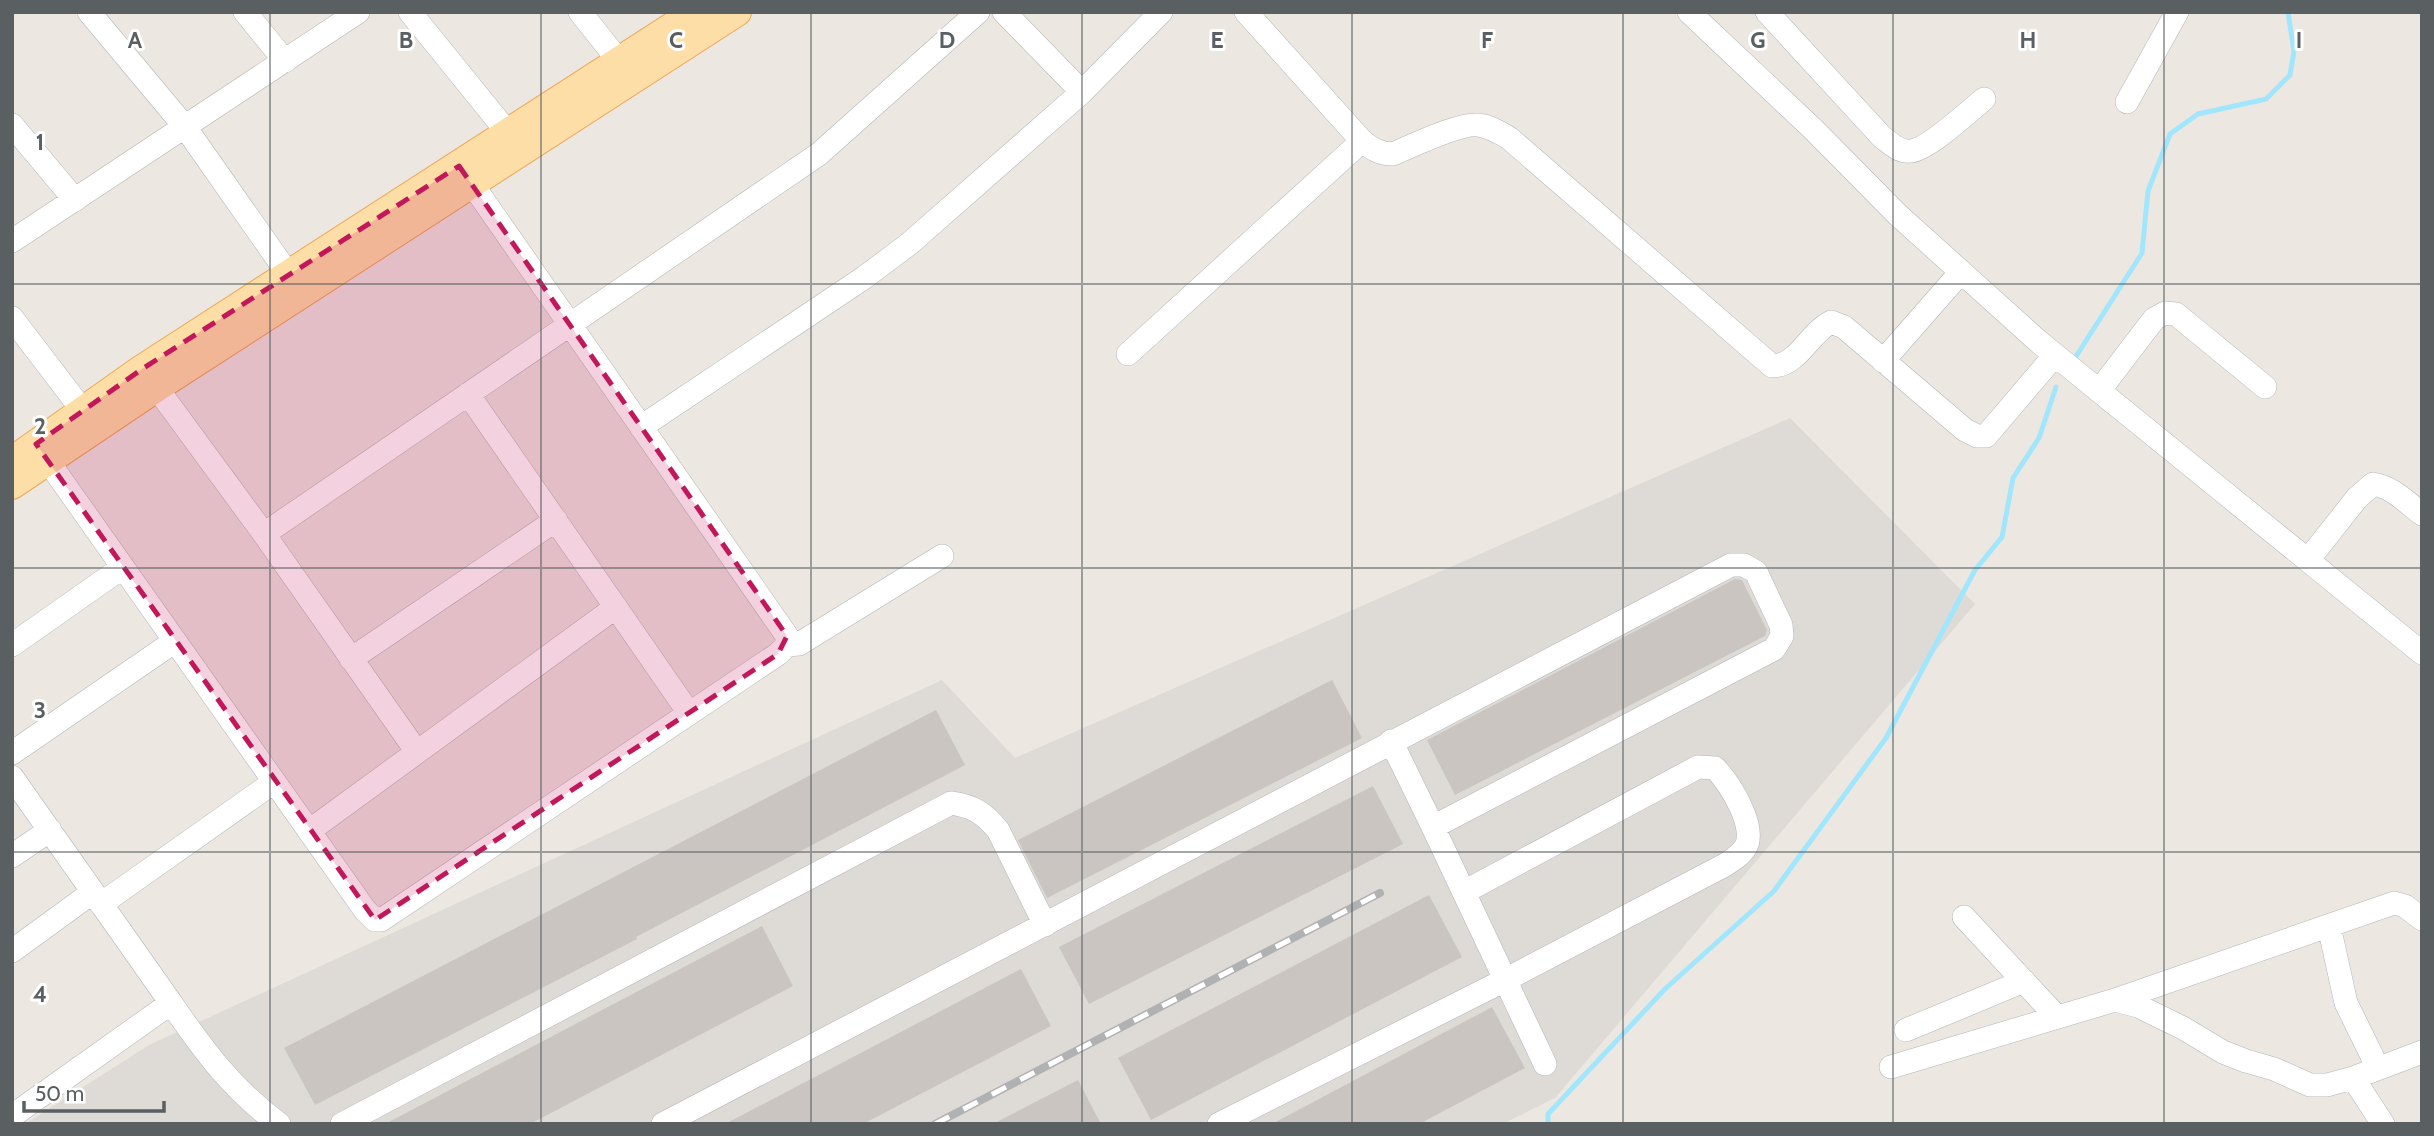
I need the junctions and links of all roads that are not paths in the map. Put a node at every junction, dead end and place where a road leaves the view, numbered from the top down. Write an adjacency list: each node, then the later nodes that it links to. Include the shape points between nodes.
1 (89, 12): 21 (street)
2 (245, 12): 15 (street)
3 (358, 12): 15 (street)
4 (410, 12): 22 (street)
5 (580, 12): 16 (street)
6 (695, 12): 16 (main road)
7 (978, 12): 30 (street, via 820,154)
8 (1004, 12): 17 (street)
9 (1161, 12): 17 (street)
10 (1246, 12): 23 (street)
11 (1689, 12): 27 (street)
12 (1767, 12): 18 (street, via 1895,148 1910,152 1927,145)
13 (2177, 12): 19 (street)
14 (726, 16): 24 (main road)
15 (285, 61): 21 (street)
16 (620, 61): 22 (main road)
17 (1082, 92): 39 (street, via 909,244)
18 (1984, 99)
19 (2127, 102)
20 (12, 125): 25 (street)
21 (186, 127): 25 (street); 28 (street)
22 (508, 133): 24 (main road)
23 (1362, 141): 31 (street); 33 (street, via 1383,154 1393,154 1465,125 1493,129 1772,366 1790,360 1831,322 1844,327)
24 (466, 175): 28 (main road); 30 (street)
25 (75, 200): 26 (street)
26 (12, 241)
27 (1961, 272): 32 (street); 33 (street)
28 (296, 284): 34 (main road)
29 (12, 318): 38 (street)
30 (570, 324): 37 (street); 39 (street)
31 (1128, 354)
32 (2055, 355): 33 (street, via 1986,436 1965,430); 36 (street)
33 (1883, 360)
34 (149, 378): 38 (main road); 40 (main road); 45 (street)
35 (2265, 387): 36 (street, via 2176,314 2165,313 2148,326)
36 (2099, 391): 47 (street)
37 (468, 394): 44 (street); 45 (street)
38 (83, 411): 40 (main road)
39 (642, 427): 52 (street, via 787,636)
40 (42, 452): 41 (main road); 42 (main road); 48 (street)
41 (12, 461)
42 (12, 485)
43 (2422, 514): 47 (street, via 2393,491 2374,484 2357,498)
44 (556, 520): 49 (street); 54 (street)
45 (264, 534): 54 (street)
46 (942, 556): 52 (street, via 799,644)
47 (2308, 560): 53 (street)
48 (123, 567): 50 (street); 51 (street)
49 (616, 607): 55 (street); 57 (street)
50 (174, 641): 58 (street); 60 (street)
51 (12, 645)
52 (787, 645): 55 (street)
53 (2422, 653)
54 (351, 659): 57 (street)
55 (690, 713): 63 (street, via 381,920 365,910)
56 (1391, 741): 61 (street); 61 (street, via 1731,565 1744,565 1756,572 1781,625 1782,636 1774,649); 69 (street)
57 (417, 752): 63 (street)
58 (12, 753)
59 (12, 777): 62 (street)
60 (274, 782): 63 (street); 66 (street)
61 (1433, 827): 65 (street)
62 (50, 830): 64 (street); 66 (street)
63 (309, 831)
64 (12, 856)
65 (1464, 892): 72 (street); 72 (street, via 1698,767 1715,768 1730,784 1750,833 1737,857)
66 (97, 898): 71 (street); 75 (street)
67 (1964, 917): 73 (street)
68 (2422, 919): 70 (street, via 2394,903)
69 (1045, 925): 85 (street, via 998,830 974,807 951,803); 86 (street)
70 (2329, 926): 74 (street); 81 (street, via 2346,1003)
71 (12, 951)
72 (1505, 980): 79 (street); 87 (street)
73 (2024, 981): 76 (street); 77 (street)
74 (2115, 1000): 76 (street); 82 (street, via 2138,1006 2223,1052 2311,1085)
75 (171, 1003): 83 (street); 84 (street, via 211,1060)
76 (2057, 1017): 80 (street)
77 (1906, 1030)
78 (2422, 1052): 81 (street)
79 (1545, 1065)
80 (1891, 1068)
81 (2378, 1069): 82 (street)
82 (2353, 1078): 88 (street)
83 (12, 1116)
84 (279, 1124)
85 (342, 1124)
86 (663, 1124)
87 (1219, 1124)
88 (2383, 1124)

